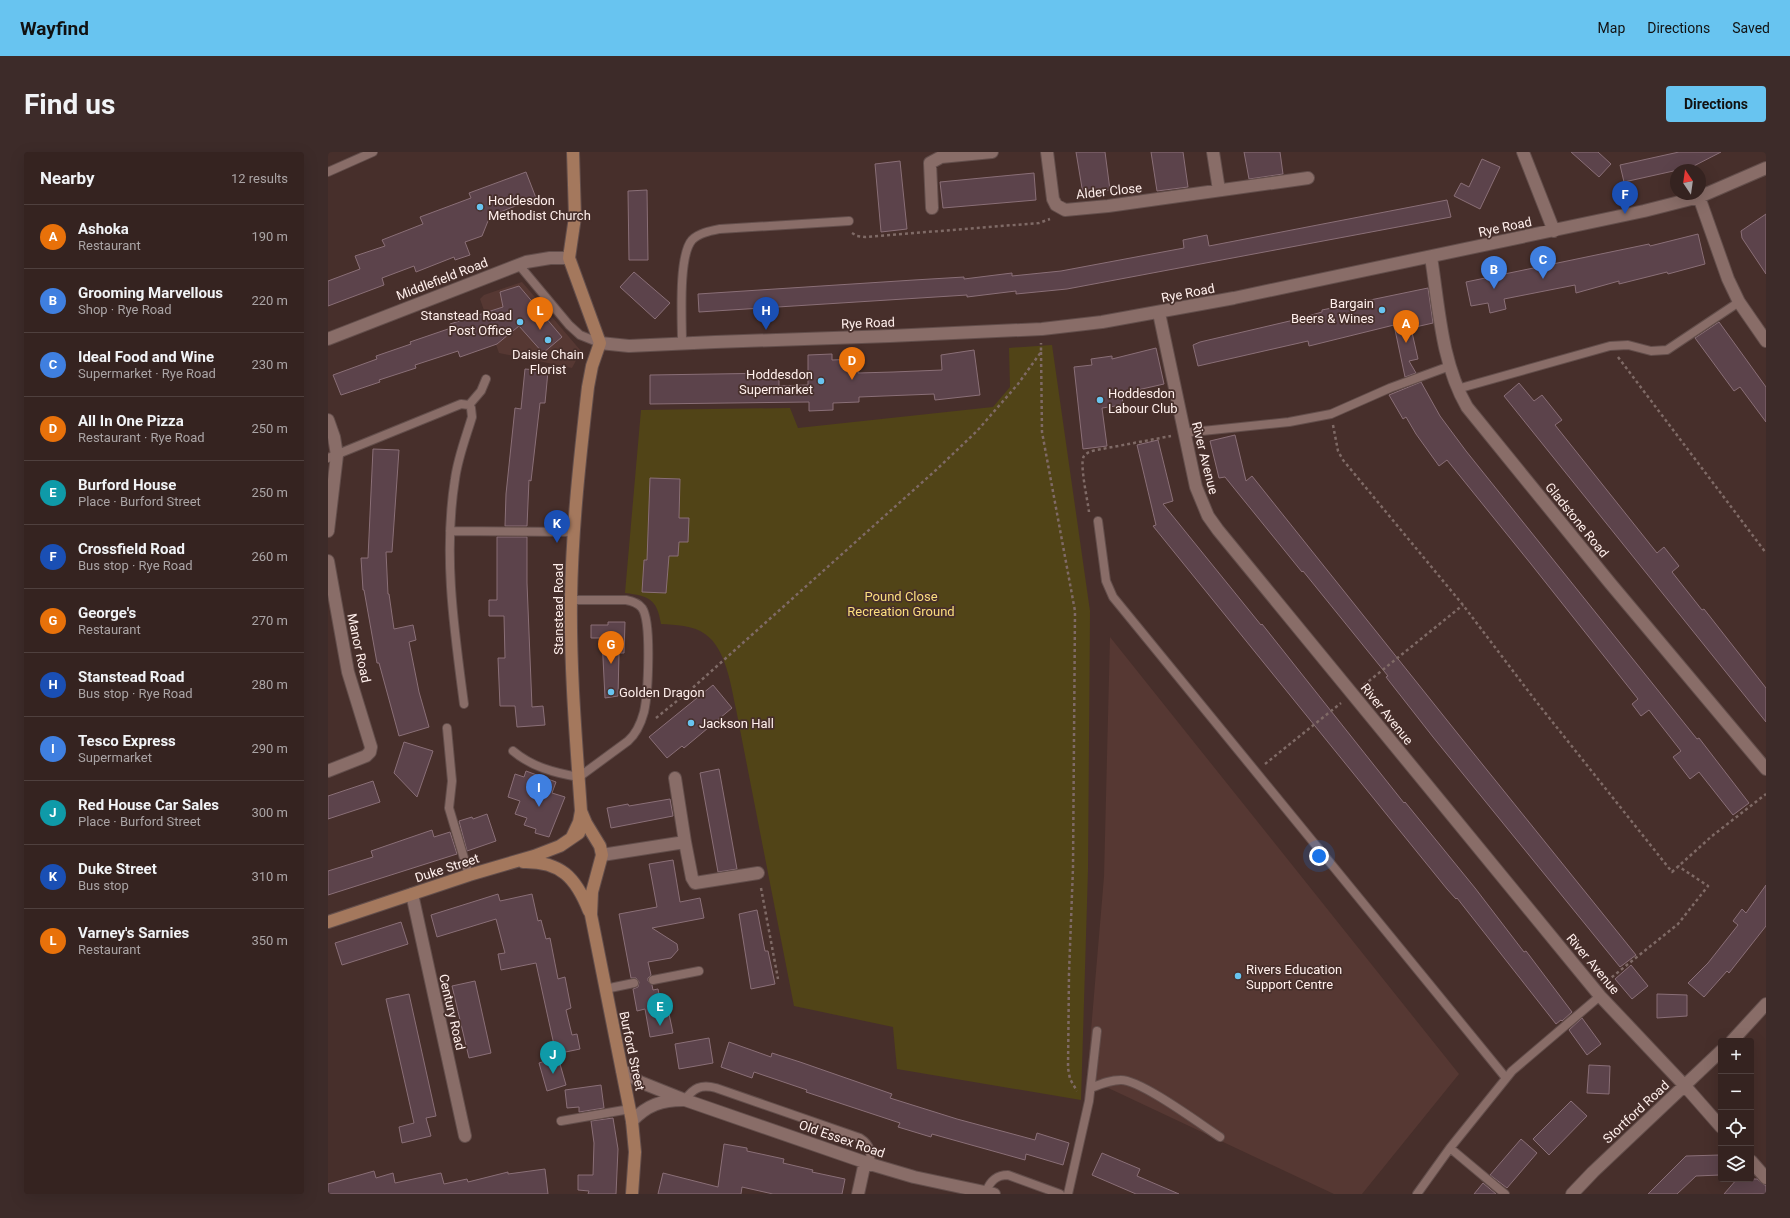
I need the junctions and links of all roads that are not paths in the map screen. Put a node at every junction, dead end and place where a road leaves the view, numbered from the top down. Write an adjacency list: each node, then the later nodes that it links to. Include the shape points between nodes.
1 (373, 152): 8 (lane)
2 (573, 152): 18 (street, via 575,217)
3 (992, 152): 14 (street, via 941,157 930,163)
4 (1047, 152): 10 (street, Alder Close, via 1053,199 1056,205 1065,210)
5 (1213, 152): 10 (street)
6 (1523, 152): 16 (street)
7 (1766, 168): 11 (street, Rye Road)
8 (328, 172)
9 (1308, 178): 10 (street, Alder Close)
10 (1219, 190)
11 (1706, 194)
12 (1687, 200): 16 (street, Rye Road)
13 (1700, 200): 20 (street, via 1728,279)
14 (932, 208)
15 (849, 221): 25 (lane, via 720,228 693,239 685,253)
16 (1554, 231): 17 (street, Rye Road)
17 (1431, 257): 21 (street, Rye Road); 26 (street, Gladstone Road)
18 (568, 258): 19 (street, Middlefield Road, via 536,260); 24 (street)
19 (519, 265): 22 (street, Middlefield Road); 24 (lane, via 568,325 580,335)
20 (1739, 302): 23 (street); 28 (lane, via 1667,350 1651,351 1628,345 1610,346)
21 (1159, 313): 25 (street, Rye Road, via 1042,329); 31 (street, River Avenue)
22 (328, 339)
23 (1766, 341)
24 (600, 343): 25 (street, Rye Road, via 629,346); 36 (street, Stanstead Road, via 588,387)
25 (682, 343)
26 (1450, 366): 28 (street, Gladstone Road); 31 (lane, via 1404,382 1331,414 1289,422)
27 (486, 379): 29 (lane, via 481,391)
28 (1457, 389): 42 (street, Gladstone Road, via 1467,407 1610,583)
29 (469, 405): 32 (lane, via 461,404); 35 (lane, via 472,408 472,417 455,478)
30 (328, 420): 32 (street, via 334,437)
31 (1183, 433): 61 (street, River Avenue, via 1196,487 1208,516 1218,530)
32 (332, 456): 34 (street)
33 (1098, 521): 67 (lane, via 1106,580 1113,597)
34 (328, 531)
35 (450, 531): 36 (lane); 39 (lane, via 451,600)
36 (574, 532): 38 (street, Stanstead Road)
37 (328, 561): 43 (street, Manor Road, via 348,672 372,747 366,756)
38 (571, 600): 44 (street, Stanstead Road); 44 (lane, via 632,601 642,608 647,630 646,702 636,731 622,746)
39 (464, 704)
40 (447, 728): 53 (lane, via 452,781 449,808)
41 (513, 752): 44 (lane, via 545,770)
42 (1766, 769)
43 (328, 771)
44 (579, 777): 46 (street, Stanstead Road)
45 (675, 778): 49 (street)
46 (581, 811): 47 (street); 48 (street)
47 (594, 836): 48 (street, via 580,833); 50 (street)
48 (572, 837): 51 (street, Duke Street, via 560,846)
49 (685, 842): 50 (street); 52 (street, via 694,883)
50 (602, 855): 55 (street, Burford Street, via 592,892)
51 (514, 862): 53 (street, Duke Street); 55 (street, Burford Street, via 543,863 570,876)
52 (758, 873)
53 (469, 875): 54 (street, Duke Street)
54 (412, 894): 56 (street, Duke Street); 74 (street, Century Road)
55 (591, 915): 60 (street, Burford Street)
56 (328, 922)
57 (698, 971): 58 (lane)
58 (653, 980)
59 (634, 983): 60 (lane)
60 (605, 989): 66 (street, Burford Street)
61 (1598, 993): 67 (lane); 68 (street, River Avenue)
62 (1766, 1004): 64 (street)
63 (1097, 1031): 69 (lane)
64 (1735, 1038)
65 (1718, 1054): 68 (street, Stortford Road)
66 (622, 1070): 70 (street, Old Essex Road, via 636,1080); 71 (street, Burford Street)
67 (1506, 1078): 76 (lane)
68 (1685, 1086): 73 (street, River Avenue); 87 (street, Stortford Road)
69 (1091, 1088): 75 (lane, via 1122,1080 1139,1085); 84 (lane)
70 (685, 1100): 71 (street, Old Essex Road, via 658,1103); 77 (street, Old Essex Road); 77 (lane, via 694,1089 701,1086 716,1088 860,1138 871,1150)
71 (631, 1115): 72 (lane); 81 (street, Burford Street, via 635,1152)
72 (561, 1121)
73 (1718, 1124)
74 (466, 1136)
75 (1220, 1137)
76 (1450, 1148): 85 (lane); 86 (lane)
77 (868, 1163): 80 (street, Old Essex Road, via 914,1177); 82 (street)
78 (1754, 1164): 79 (street)
79 (1766, 1178)
80 (990, 1193): 83 (lane, via 992,1180 1008,1175)
81 (632, 1194)
82 (858, 1194)
83 (1060, 1194)
84 (1068, 1194)
85 (1417, 1194)
86 (1505, 1194)
87 (1572, 1194)

